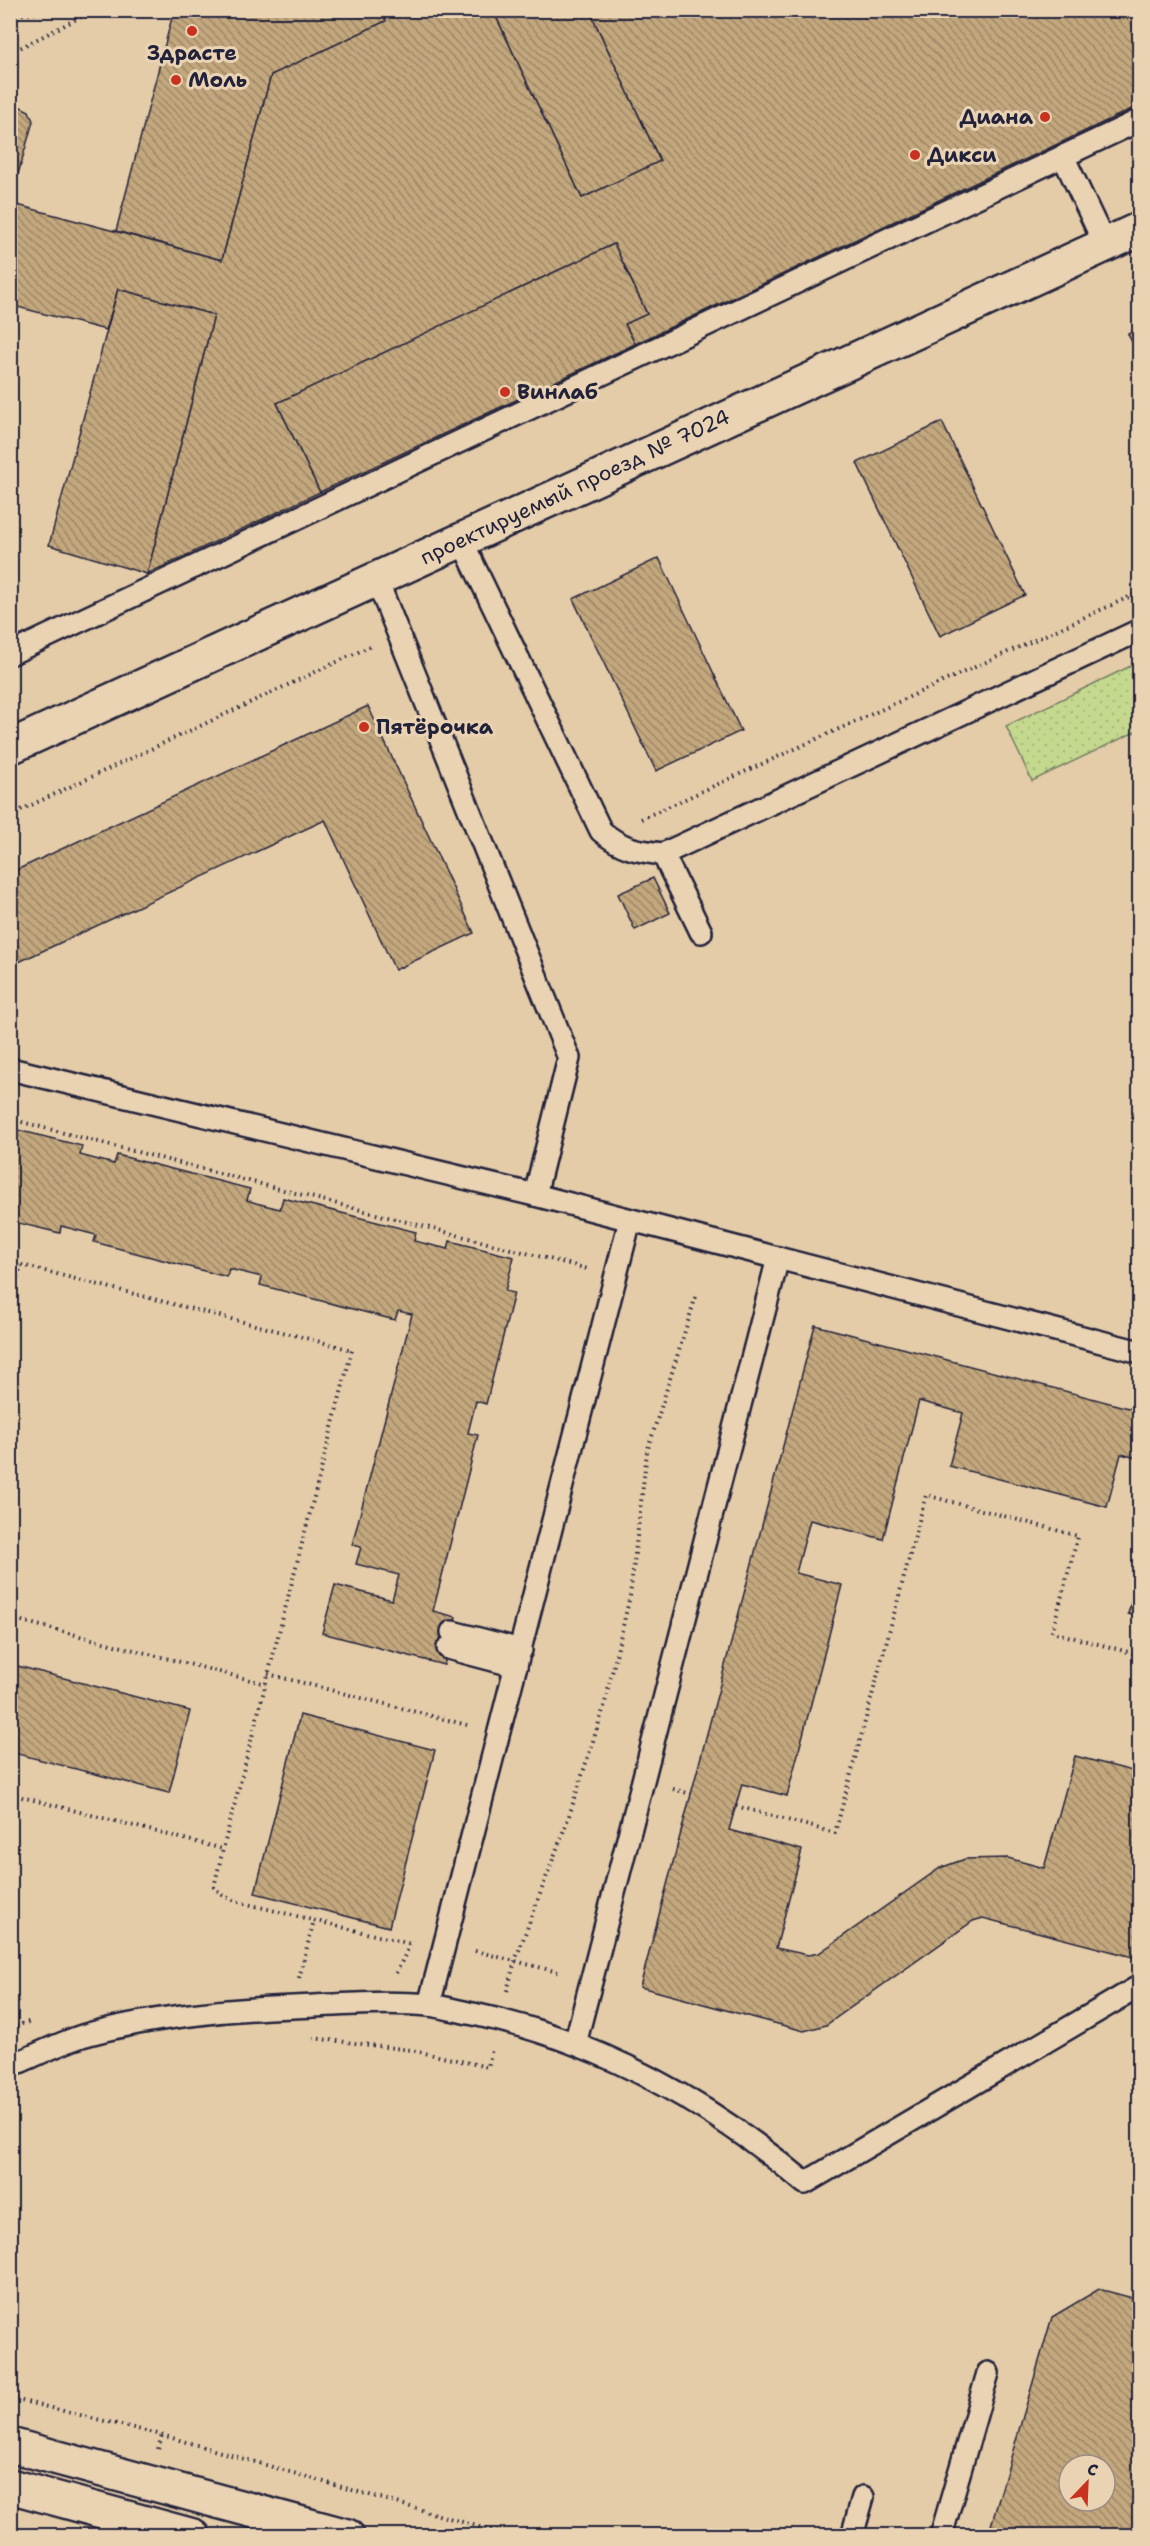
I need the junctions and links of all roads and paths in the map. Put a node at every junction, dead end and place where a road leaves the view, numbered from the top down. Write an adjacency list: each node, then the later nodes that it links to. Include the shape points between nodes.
1 (76, 10): 3 (path)
2 (94, 10): 4 (path)
3 (10, 15)
4 (10, 53)
5 (1140, 120): 6 (lane)
6 (1063, 156): 8 (lane); 14 (lane)
7 (1140, 229): 8 (street, проектируемый проезд № 7024)
8 (1106, 245): 9 (street, проектируемый проезд № 7024)
9 (461, 539): 10 (street, проектируемый проезд № 7024); 18 (lane, via 601,831 616,844)
10 (376, 578): 13 (lane); 15 (street, проектируемый проезд № 7024)
11 (1140, 592): 17 (path, via 650,817)
12 (1140, 630): 18 (lane)
13 (398, 633): 16 (path); 22 (lane, via 569,1058)
14 (10, 654)
15 (10, 747)
16 (10, 815)
17 (630, 819)
18 (663, 854): 19 (lane)
19 (701, 932)
20 (10, 1069): 22 (lane)
21 (10, 1119): 27 (path)
22 (535, 1195): 23 (lane)
23 (630, 1220): 24 (lane); 28 (lane)
24 (778, 1258): 31 (lane); 58 (lane)
25 (10, 1262): 26 (path)
26 (21, 1265): 30 (path); 36 (path, via 352,1350)
27 (584, 1268): 28 (path); 29 (path)
28 (616, 1276): 35 (lane)
29 (582, 1279)
30 (10, 1306)
31 (1140, 1352)
32 (10, 1618): 37 (path)
33 (450, 1640): 35 (lane)
34 (1140, 1655): 42 (path, via 1052,1632 1078,1536 926,1495 835,1833)
35 (518, 1658): 45 (lane)
36 (268, 1674): 37 (path); 39 (path)
37 (266, 1684): 43 (path)
38 (470, 1714): 39 (path)
39 (467, 1725): 40 (path)
40 (464, 1736)
41 (10, 1794): 43 (path)
42 (736, 1806)
43 (223, 1849): 44 (path, via 214,1887 222,1895)
44 (314, 1920): 46 (path); 49 (path)
45 (445, 1943): 46 (path, via 413,1935); 47 (path); 53 (lane)
46 (411, 1944): 48 (path)
47 (562, 1973)
48 (394, 1975)
49 (299, 1978): 50 (path); 51 (path)
50 (288, 1979)
51 (308, 1979)
52 (1140, 1986): 58 (lane, via 805,2183 727,2122 638,2070)
53 (429, 2005): 58 (lane, via 514,2023); 59 (lane, via 247,2009 154,2022 82,2036)
54 (10, 2015): 56 (path)
55 (38, 2019): 56 (path)
56 (16, 2025): 57 (path)
57 (10, 2028)
58 (575, 2044)
59 (10, 2066)
60 (988, 2373): 69 (lane)
61 (10, 2398): 67 (path, via 162,2435)
62 (10, 2445): 66 (street)
63 (10, 2486): 65 (street)
64 (862, 2497): 68 (lane)
65 (193, 2535)
66 (347, 2535)
67 (511, 2535)
68 (852, 2535)
69 (941, 2535)

